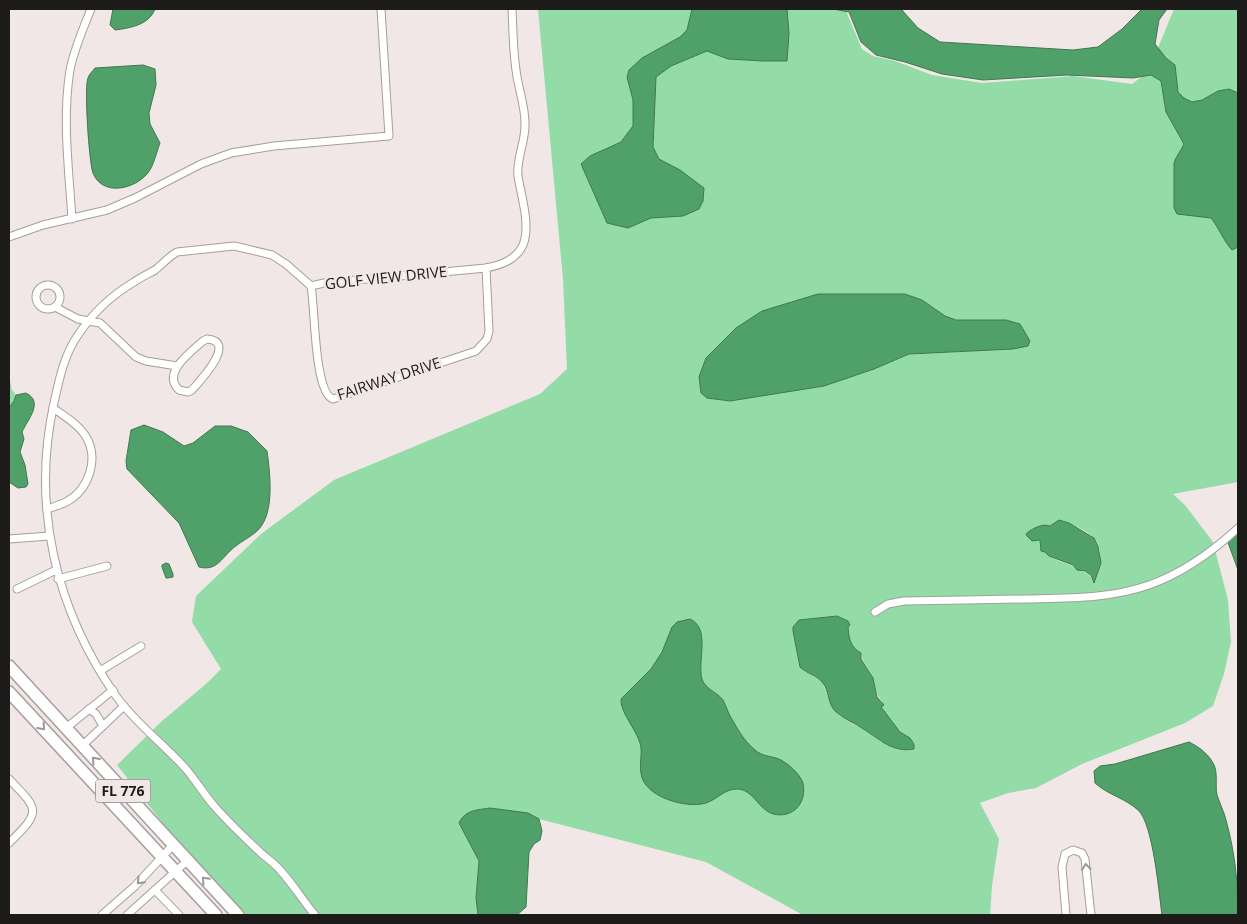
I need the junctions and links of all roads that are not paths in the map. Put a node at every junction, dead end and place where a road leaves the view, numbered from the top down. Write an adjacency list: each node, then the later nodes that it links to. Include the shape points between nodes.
1 (91, 9): 4 (street, via 75,51 67,92)
2 (381, 9): 4 (street, via 388,136 268,146 231,153 201,164 124,204)
3 (512, 9): 6 (street, GOLF VIEW DRIVE, via 516,67 525,124 518,170 526,236 510,261)
4 (72, 219): 5 (street)
5 (9, 237)
6 (486, 268): 7 (street, GOLF VIEW DRIVE); 7 (street, FAIRWAY DRIVE, via 489,331 476,351 333,399 326,395 320,378)
7 (311, 286): 9 (street, GOLF VIEW DRIVE, via 272,255 234,246 184,250 169,256 154,270 120,291)
8 (55, 307): 9 (street, via 78,319)
9 (90, 320): 10 (street, via 100,323 136,357); 11 (street, GOLF VIEW DRIVE, via 66,358)
10 (178, 366): 10 (street, via 174,373 176,388 182,392 192,390 218,355 219,348 211,340 203,341)
11 (52, 408): 12 (street, GOLF VIEW DRIVE, via 45,458); 12 (street, via 86,436 92,462 88,479 79,492)
12 (47, 509): 14 (street, GOLF VIEW DRIVE)
13 (1238, 528): 20 (street, via 1185,569 1126,592 1088,598 904,601 888,604)
14 (49, 536): 15 (street); 17 (street, GOLF VIEW DRIVE)
15 (9, 540)
16 (107, 566): 18 (street)
17 (56, 570): 18 (street, GOLF VIEW DRIVE); 19 (street)
18 (58, 579): 23 (street, GOLF VIEW DRIVE, via 76,624)
19 (17, 589)
20 (875, 612)
21 (141, 646): 23 (street)
22 (9, 666): 29 (main road, FL 776)
23 (100, 670): 24 (street, GOLF VIEW DRIVE)
24 (113, 690): 26 (street, GOLF VIEW DRIVE); 27 (street)
25 (9, 692): 31 (main road, FL 776, one-way to 31)
26 (124, 706): 28 (street); 44 (street, GOLF VIEW DRIVE, via 144,730 187,770 215,807 280,869)
27 (89, 709): 28 (street); 29 (street)
28 (103, 726): 30 (street)
29 (66, 728): 30 (main road, FL 776)
30 (78, 741): 31 (main road); 34 (main road, FL 776, one-way to 30)
31 (62, 749): 35 (main road, FL 776)
32 (9, 779): 33 (street, via 29,800 32,809 28,824)
33 (9, 843)
34 (173, 845): 35 (street); 36 (main road, FL 776)
35 (162, 857): 37 (main road, FL 776); 39 (street, one-way to 39)
36 (187, 861): 37 (street); 43 (main road, FL 776, one-way to 36)
37 (176, 872): 38 (street); 42 (main road, FL 776)
38 (156, 890): 40 (street); 41 (street)
39 (102, 915)
40 (127, 915)
41 (179, 915)
42 (216, 915)
43 (238, 915)
44 (315, 915)
45 (1066, 915): 46 (street, one-way to 45, via 1085,859 1082,853 1073,850 1065,854 1062,863)
46 (1091, 915)

